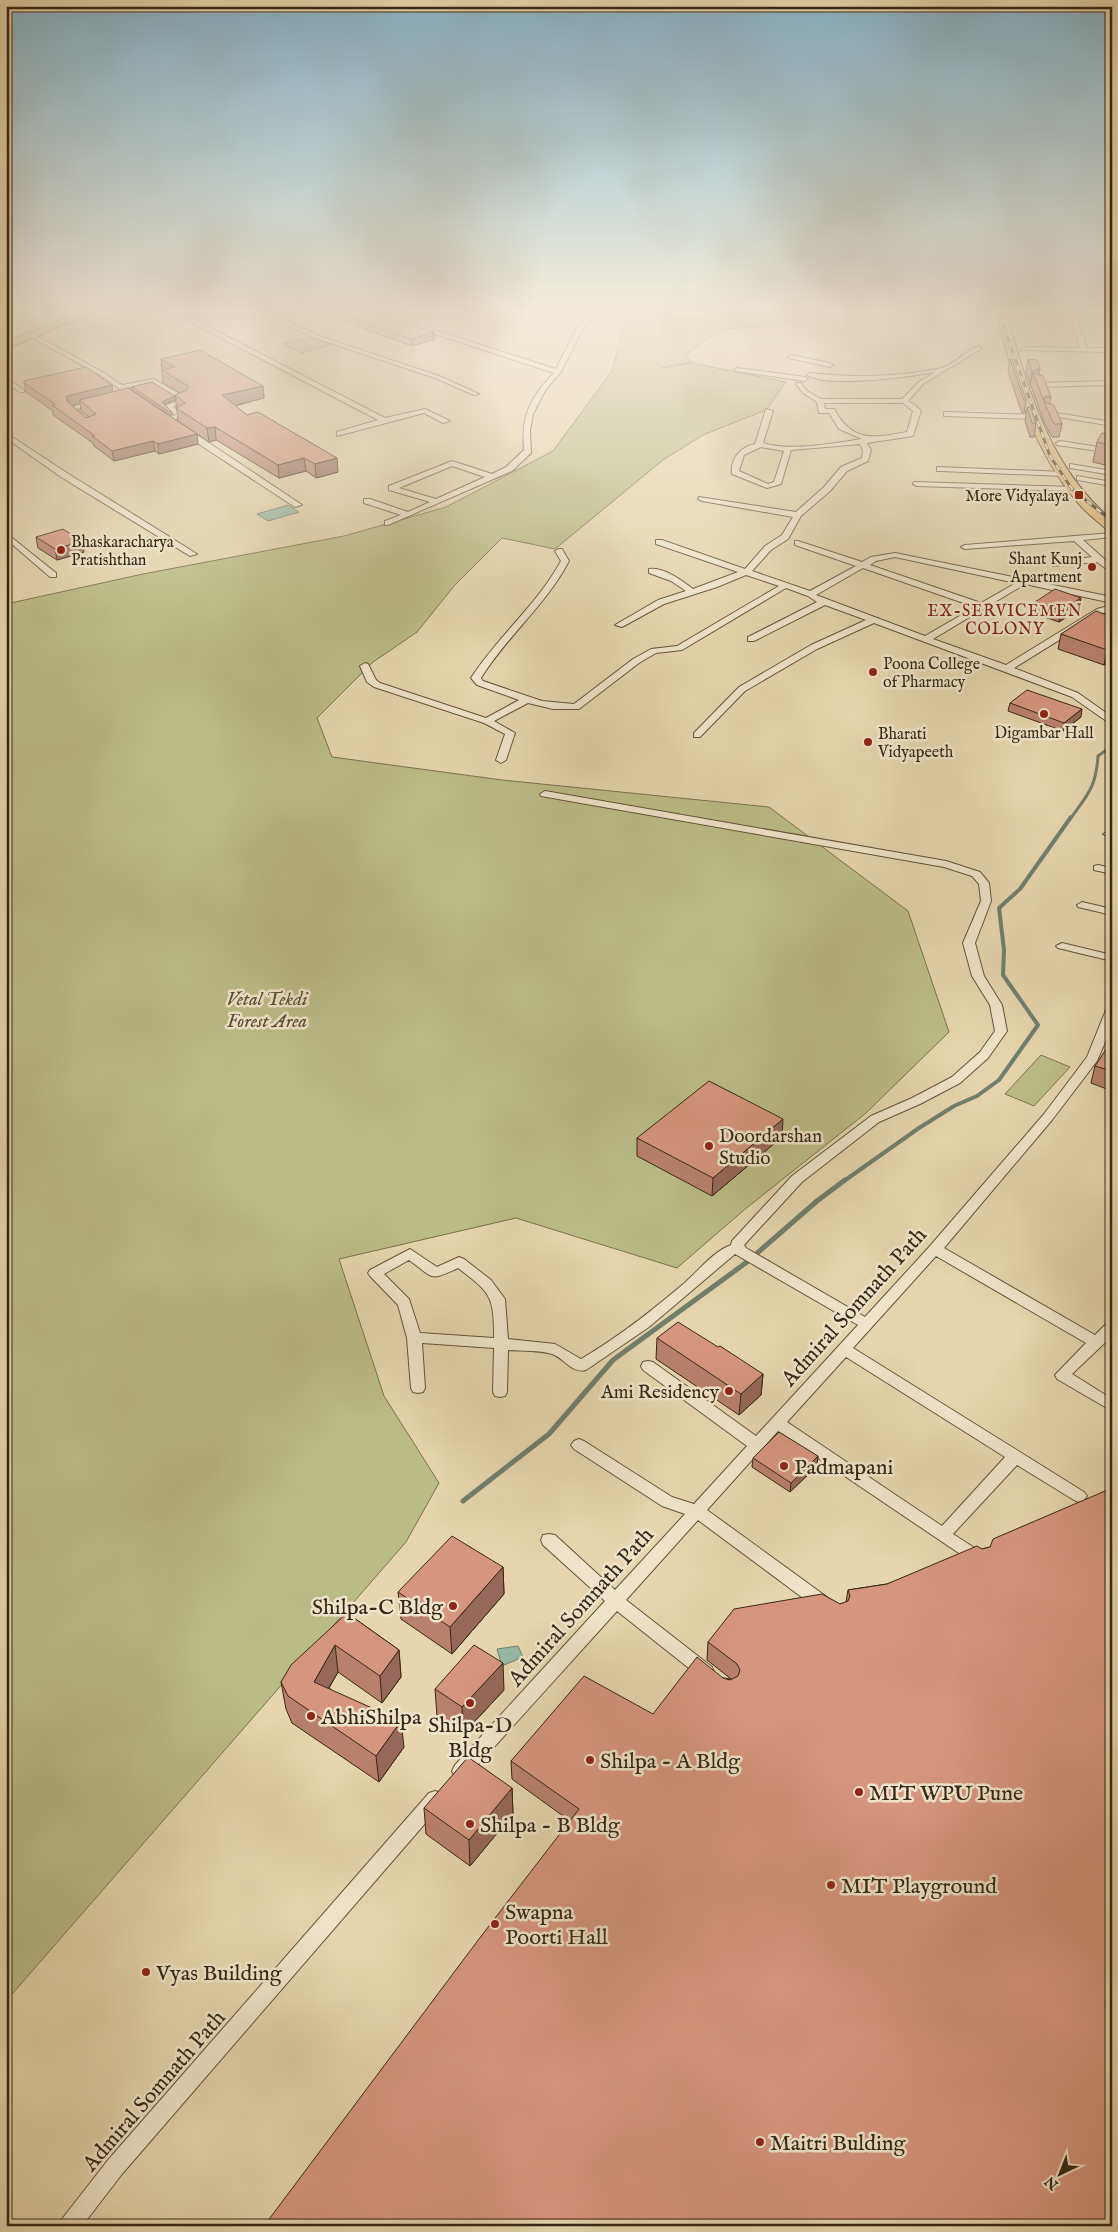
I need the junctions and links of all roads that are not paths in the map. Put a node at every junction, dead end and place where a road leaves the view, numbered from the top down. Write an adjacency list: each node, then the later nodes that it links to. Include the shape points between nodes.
1 (77, 412): 17 (street)
2 (175, 412): 14 (street, via 180,416)
3 (365, 412): 15 (street)
4 (420, 412): 15 (street)
5 (427, 412): 16 (street)
6 (530, 412): 29 (street, via 526,430 528,451 509,469)
7 (769, 412): 23 (street)
8 (832, 412): 22 (street, via 846,432)
9 (917, 412): 22 (street, via 910,434)
10 (1040, 412): 13 (main road)
11 (947, 414): 13 (street)
12 (160, 415): 14 (street)
13 (1041, 415): 18 (street); 21 (main road); 27 (main road, via 1052,455)
14 (168, 420): 37 (street)
15 (382, 421): 19 (street)
16 (446, 421)
17 (92, 424)
18 (1112, 424)
19 (340, 434)
20 (6, 435): 50 (street, via 64,475)
21 (1056, 435): 25 (street); 27 (main road)
22 (867, 441): 24 (street); 39 (street, via 865,459 844,469)
23 (760, 446): 24 (street); 24 (street, via 747,448 738,455 734,472 768,486 777,484)
24 (788, 448)
25 (1112, 451)
26 (940, 469): 27 (street)
27 (1068, 470): 28 (street); 30 (main road); 33 (main road)
28 (1112, 473)
29 (493, 476): 36 (street); 36 (street, via 452,463 392,488)
30 (1080, 478): 32 (street); 38 (main road)
31 (917, 484): 33 (street)
32 (1112, 484)
33 (1074, 489): 42 (main road)
34 (702, 499): 39 (street)
35 (366, 501): 40 (street)
36 (437, 502): 40 (street)
37 (298, 505)
38 (1112, 513)
39 (798, 515): 54 (street, via 785,537 768,548)
40 (408, 516): 41 (street)
41 (388, 523)
42 (1112, 527)
43 (6, 535): 57 (street)
44 (1112, 535): 45 (street)
45 (1076, 538): 48 (street); 51 (street)
46 (659, 542): 54 (street)
47 (798, 543): 53 (street)
48 (965, 547)
49 (559, 551): 72 (street, via 565,561 559,575 476,678 480,684)
50 (193, 554)
51 (1099, 559): 52 (street); 55 (street)
52 (1056, 564)
53 (864, 565): 58 (street, via 886,555 906,555); 61 (street); 64 (street)
54 (748, 571): 59 (street); 60 (street)
55 (1112, 571)
56 (652, 572): 60 (street, via 674,579)
57 (53, 575)
58 (1025, 581): 62 (street); 64 (street)
59 (786, 585): 61 (street); 72 (street, via 679,648 654,651 636,661 576,707 565,708)
60 (692, 592): 67 (street, via 661,602)
61 (812, 594): 63 (street)
62 (1112, 600)
63 (824, 602): 66 (street); 68 (street)
64 (981, 606): 69 (street)
65 (1112, 608): 71 (street, via 1100,611)
66 (874, 620): 69 (street); 75 (street, via 814,647 742,689)
67 (619, 626)
68 (751, 639)
69 (926, 639): 71 (street)
70 (365, 666): 73 (street, via 372,682 377,685)
71 (1008, 668): 74 (street, via 1075,695)
72 (526, 700): 73 (street)
73 (487, 721): 76 (street, via 510,733)
74 (1112, 722)
75 (697, 735)
76 (501, 760)
77 (545, 794): 86 (street, via 946,864 976,874 984,884 986,901 969,943 978,976 996,1005 1000,1031 984,1055 956,1080 875,1119 796,1178 738,1242)
78 (1098, 868): 79 (street)
79 (1112, 871)
80 (1082, 906): 81 (street)
81 (1112, 912)
82 (1062, 946): 83 (street)
83 (1112, 958)
84 (1112, 1010): 85 (street, Admiral Somnath Path, via 1100,1055)
85 (936, 1249): 87 (street, Admiral Somnath Path); 90 (street)
86 (740, 1250): 87 (street); 91 (street, via 732,1248 610,1350 581,1366 555,1349)
87 (867, 1324): 92 (street, Admiral Somnath Path)
88 (1112, 1327): 90 (street)
89 (414, 1338): 91 (street); 91 (street, via 404,1303 375,1273 410,1254 436,1273 458,1262 476,1276 498,1299); 94 (street)
90 (1096, 1342): 96 (street, via 1062,1375)
91 (500, 1343): 95 (street)
92 (844, 1349): 97 (street, Admiral Somnath Path); 100 (street)
93 (648, 1366): 99 (street)
94 (418, 1388)
95 (500, 1392)
96 (1112, 1406)
97 (777, 1423): 99 (street, Admiral Somnath Path); 103 (street)
98 (579, 1445): 102 (street, via 667,1502)
99 (757, 1445): 102 (street, Admiral Somnath Path)
100 (1016, 1456): 101 (street); 103 (street)
101 (1079, 1496)
102 (697, 1511): 106 (street, Admiral Somnath Path); 107 (street)
103 (943, 1535): 105 (street)
104 (549, 1540): 106 (street)
105 (978, 1559)
106 (616, 1601): 108 (street); 109 (street, Admiral Somnath Path, via 446,1787 115,2167)
107 (837, 1614)
108 (720, 1683)
109 (69, 2226)

